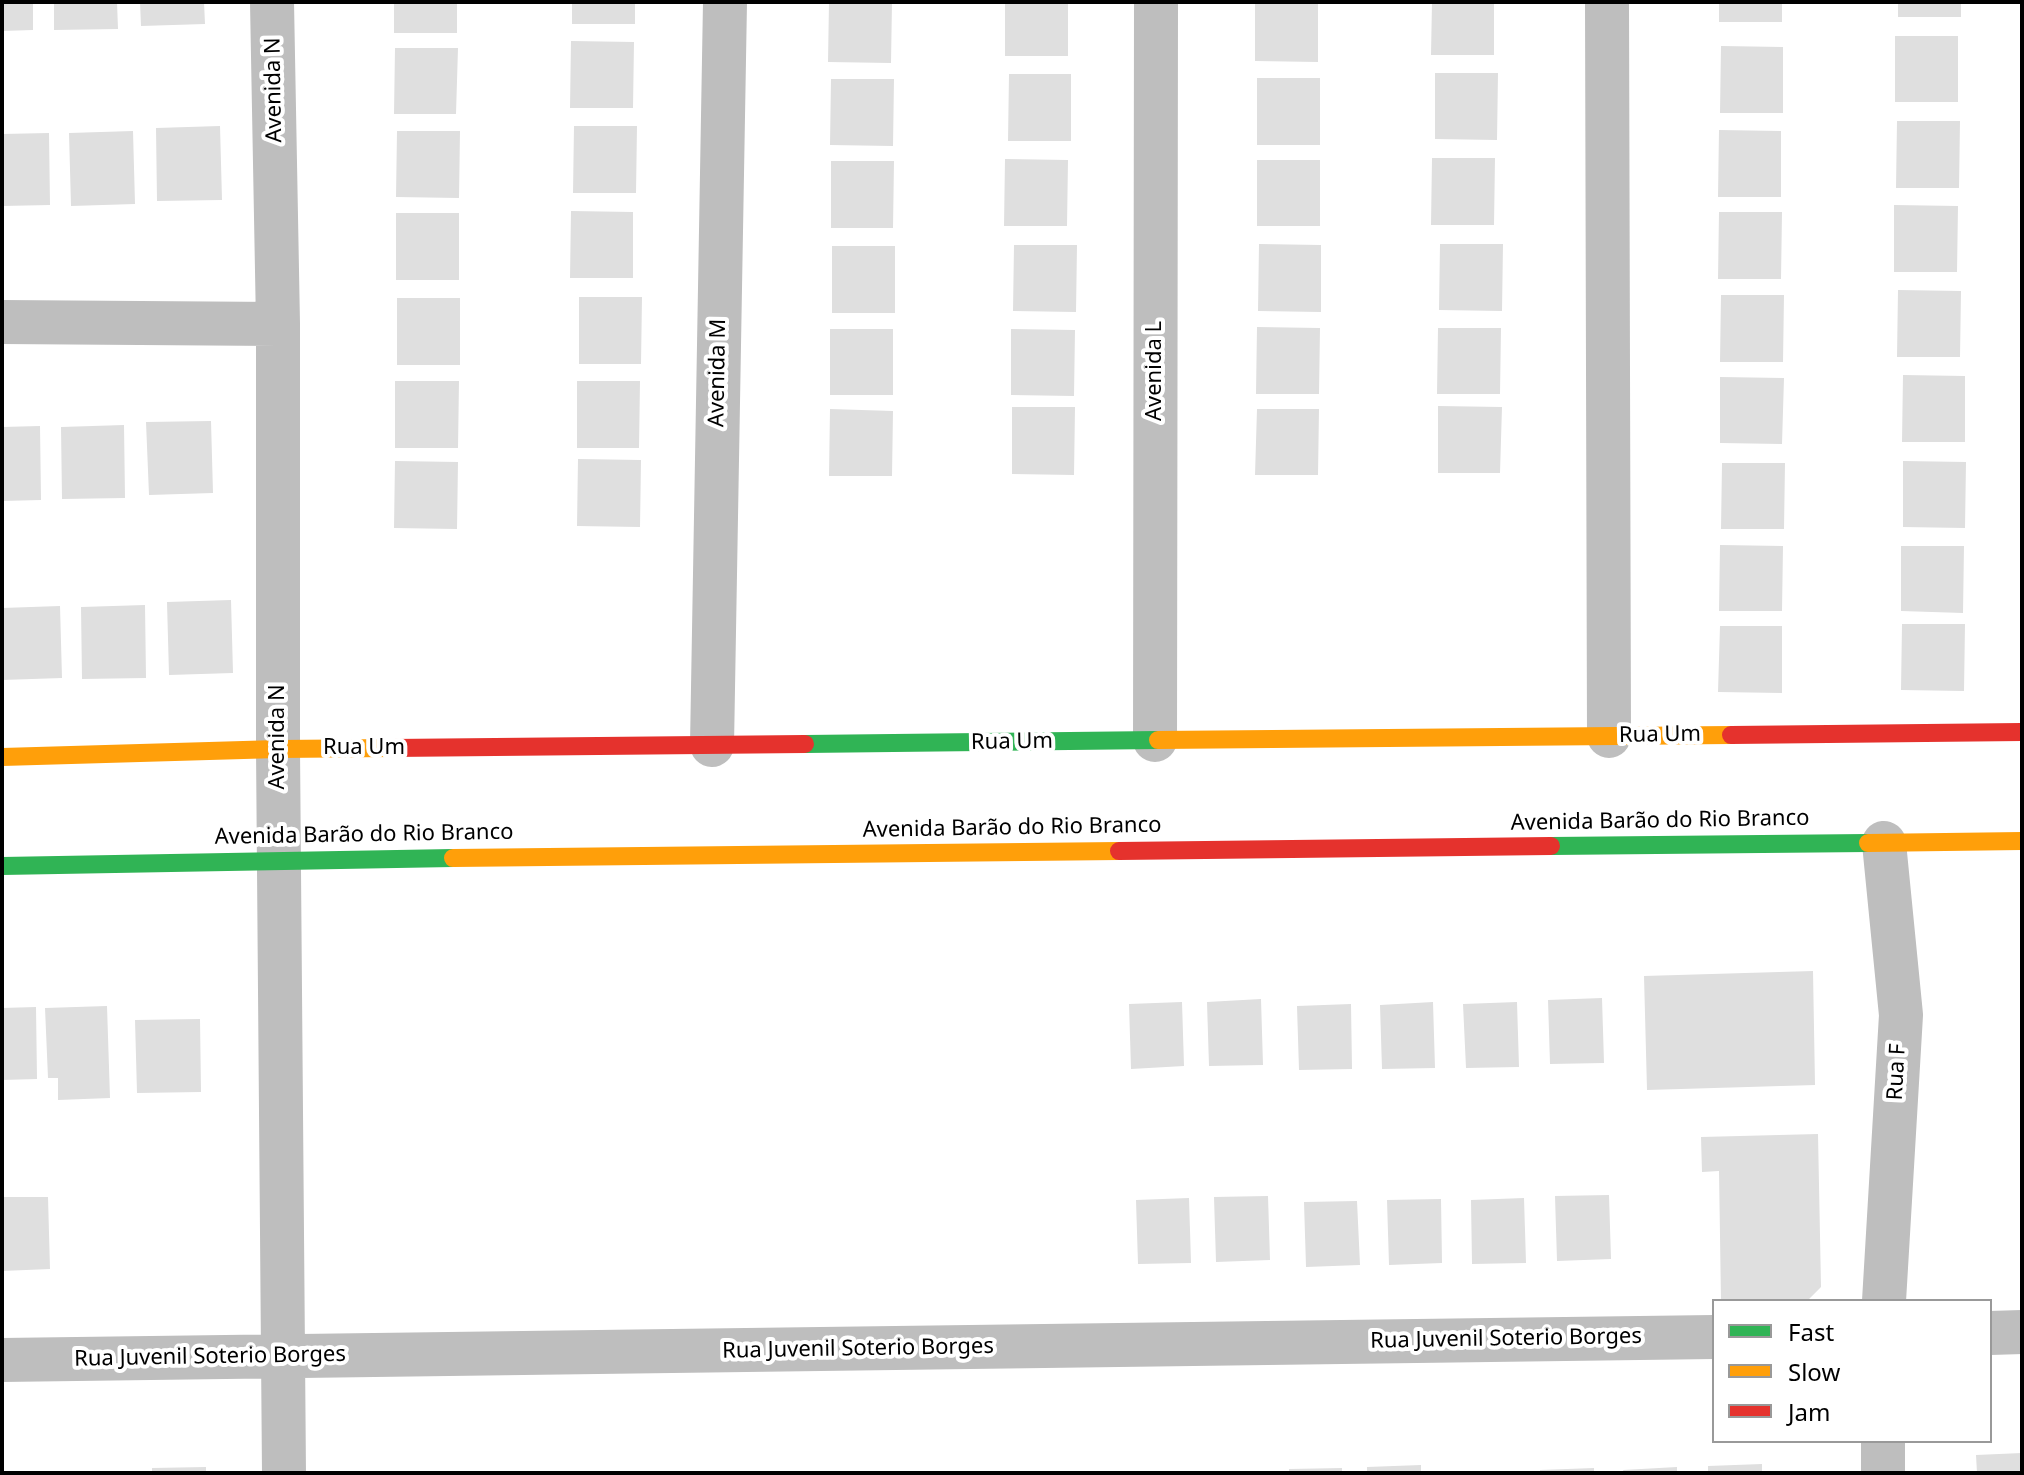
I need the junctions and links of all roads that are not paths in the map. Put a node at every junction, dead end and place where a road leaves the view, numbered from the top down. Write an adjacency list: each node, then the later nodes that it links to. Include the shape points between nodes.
1 (272, 2): 6 (street, Avenida N)
2 (725, 2): 10 (street, Avenida M)
3 (1156, 2): 9 (street, Avenida L)
4 (1607, 2): 8 (street)
5 (2, 322): 6 (street)
6 (278, 324): 11 (street, Avenida N)
7 (2022, 732): 8 (street, Rua Um)
8 (1609, 736): 9 (street, Rua Um)
9 (1155, 740): 10 (street, Rua Um)
10 (712, 745): 11 (street, Rua Um)
11 (278, 749): 12 (street, Rua Um); 15 (street, Avenida N)
12 (2, 757)
13 (2022, 841): 14 (street, Avenida Barão do Rio Branco)
14 (1884, 843): 15 (street, Avenida Barão do Rio Branco); 17 (street, Rua F, via 1901,1015)
15 (279, 860): 16 (street, Avenida Barão do Rio Branco); 21 (street, Avenida N)
16 (2, 866)
17 (1884, 1299)
18 (2022, 1332): 19 (street)
19 (1992, 1333)
20 (1712, 1337): 21 (street, Rua Juvenil Soterio Borges)
21 (283, 1357): 22 (street, Rua Juvenil Soterio Borges); 24 (street, Avenida N)
22 (2, 1360)
23 (1883, 1443): 25 (street)
24 (284, 1473)
25 (1883, 1473)

